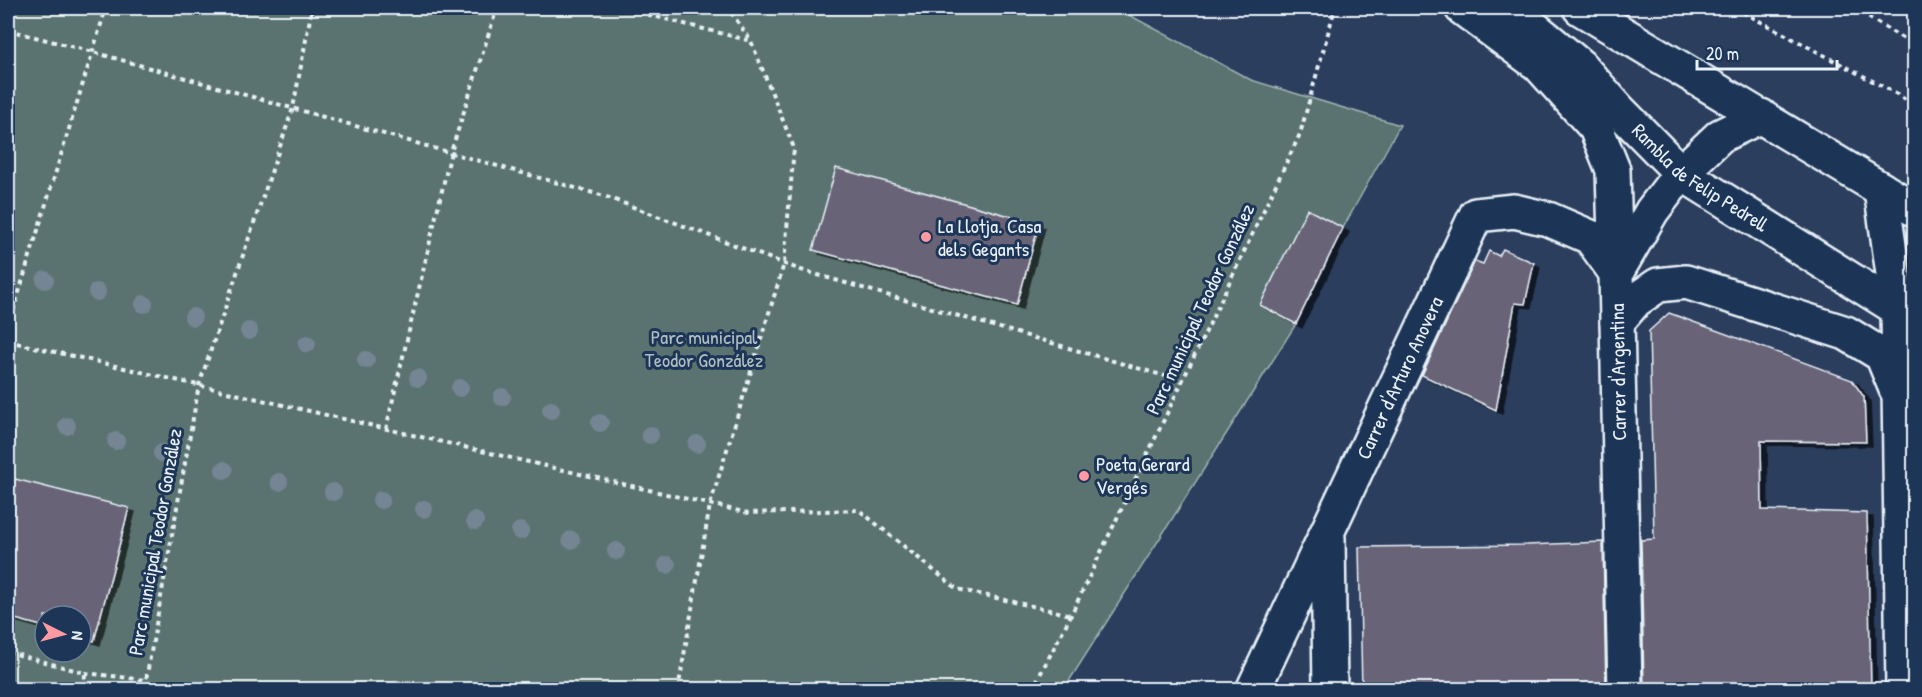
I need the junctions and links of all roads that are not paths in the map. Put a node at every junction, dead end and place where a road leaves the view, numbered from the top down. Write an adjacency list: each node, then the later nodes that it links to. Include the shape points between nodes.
1 (1462, 8): 8 (street, Carrer d'Argentina, via 1539,65 1596,128 1613,170)
2 (1510, 8): 5 (street, Rambla de Felip Pedrell, via 1580,66)
3 (1580, 8): 4 (street)
4 (1761, 116): 5 (street, via 1720,136); 6 (street)
5 (1682, 173): 8 (street, via 1652,211); 9 (street, Rambla de Felip Pedrell)
6 (1881, 189): 7 (street); 9 (street)
7 (1914, 209)
8 (1616, 273): 10 (street, Carrer d'Argentina); 12 (street, Carrer d'Arturo Anovera, via 1590,237 1514,211 1476,215)
9 (1906, 313): 11 (street)
10 (1617, 322): 11 (street, via 1636,300 1658,285 1686,282 1846,333 1882,355); 15 (street, Carrer d'Argentina)
11 (1907, 390): 16 (street)
12 (1328, 531): 13 (street, Carrer d'Arturo Anovera); 14 (street)
13 (1253, 690)
14 (1330, 690)
15 (1625, 690)
16 (1903, 690)

